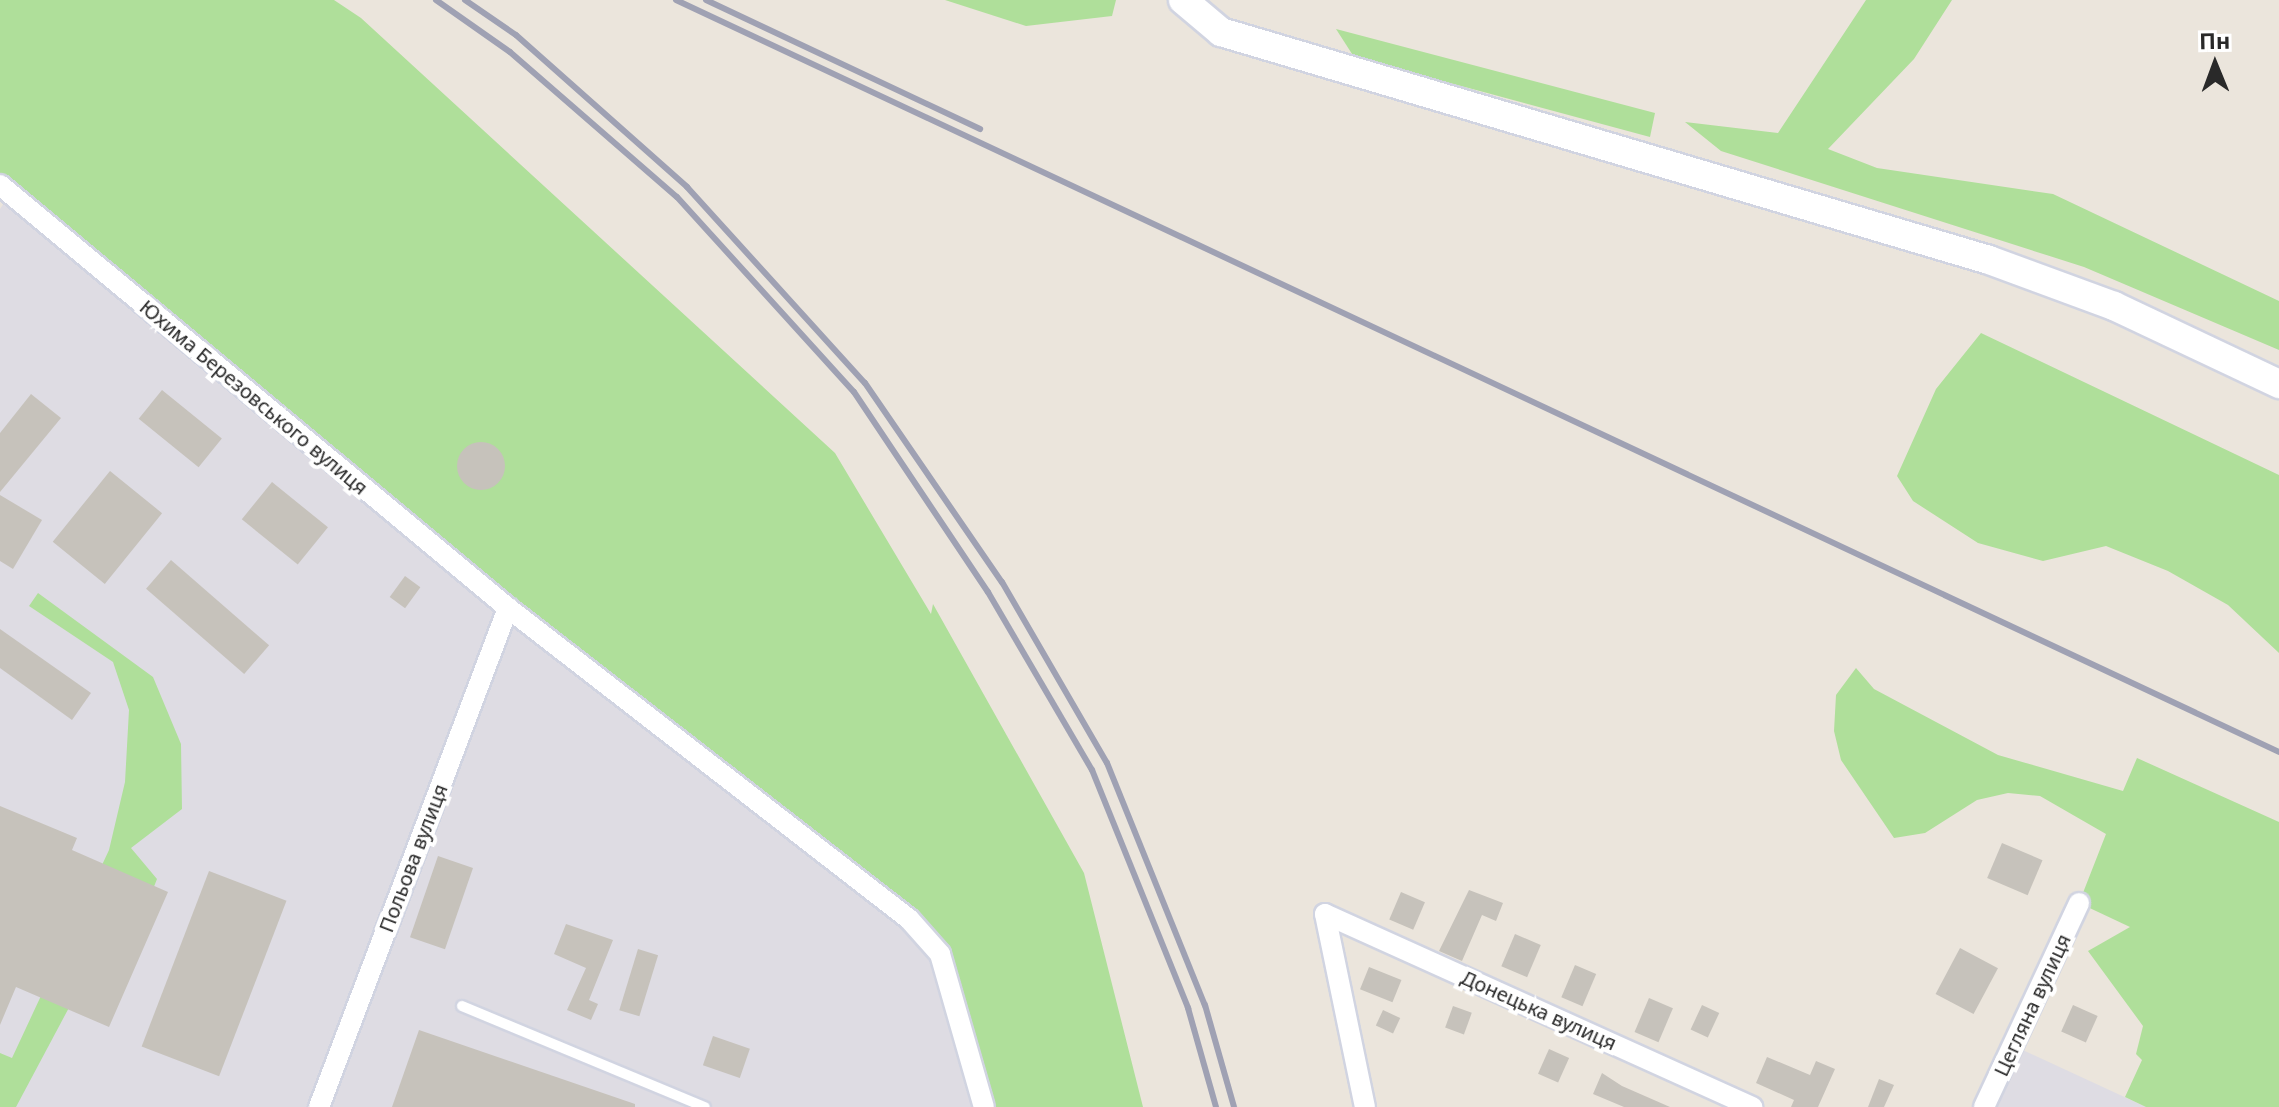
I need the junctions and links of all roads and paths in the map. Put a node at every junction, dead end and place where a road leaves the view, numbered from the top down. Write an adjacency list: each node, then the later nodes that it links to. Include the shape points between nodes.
1 (1183, 0): 3 (main road, via 1221,32 1989,260 2114,306)
2 (0, 185): 4 (street, Юхима Березовського вулиця)
3 (2279, 384)
4 (508, 608): 7 (street, Польова вулиця); 9 (street, Юхима Березовського вулиця, via 909,919 940,954)
5 (2079, 903): 12 (street, Цегляна вулиця)
6 (462, 1006): 8 (lane)
7 (319, 1107)
8 (705, 1107)
9 (984, 1107)
10 (1365, 1107): 11 (street, Донецька вулиця, via 1325,914)
11 (1752, 1107)
12 (1984, 1107)

